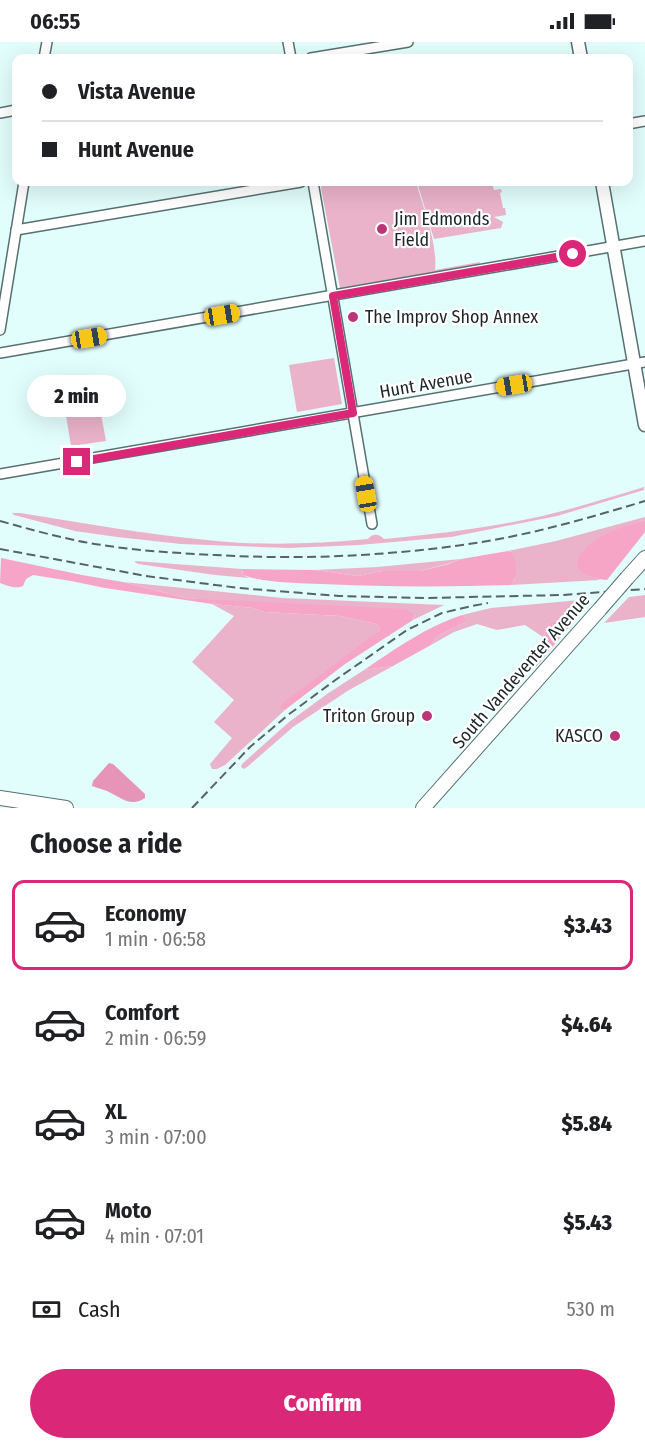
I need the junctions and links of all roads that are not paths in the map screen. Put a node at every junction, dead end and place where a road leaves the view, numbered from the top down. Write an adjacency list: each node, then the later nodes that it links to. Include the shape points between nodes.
1 (408, 42): 2 (street)
2 (335, 54)
3 (23, 186): 7 (street)
4 (277, 186): 7 (street)
5 (314, 186): 10 (street)
6 (603, 186): 9 (street)
7 (16, 230): 11 (street)
8 (645, 241): 9 (street)
9 (614, 247): 10 (street); 13 (street)
10 (333, 296): 12 (street); 14 (street)
11 (0, 330)
12 (0, 353)
13 (639, 363): 14 (street, Hunt Avenue); 15 (street)
14 (353, 413): 16 (street, Hunt Avenue); 17 (street)
15 (645, 425)
16 (0, 474)
17 (372, 524)
18 (645, 558): 21 (main road, South Vandeventer Avenue, bridge)
19 (0, 798): 20 (main road)
20 (66, 808)
21 (423, 808)

